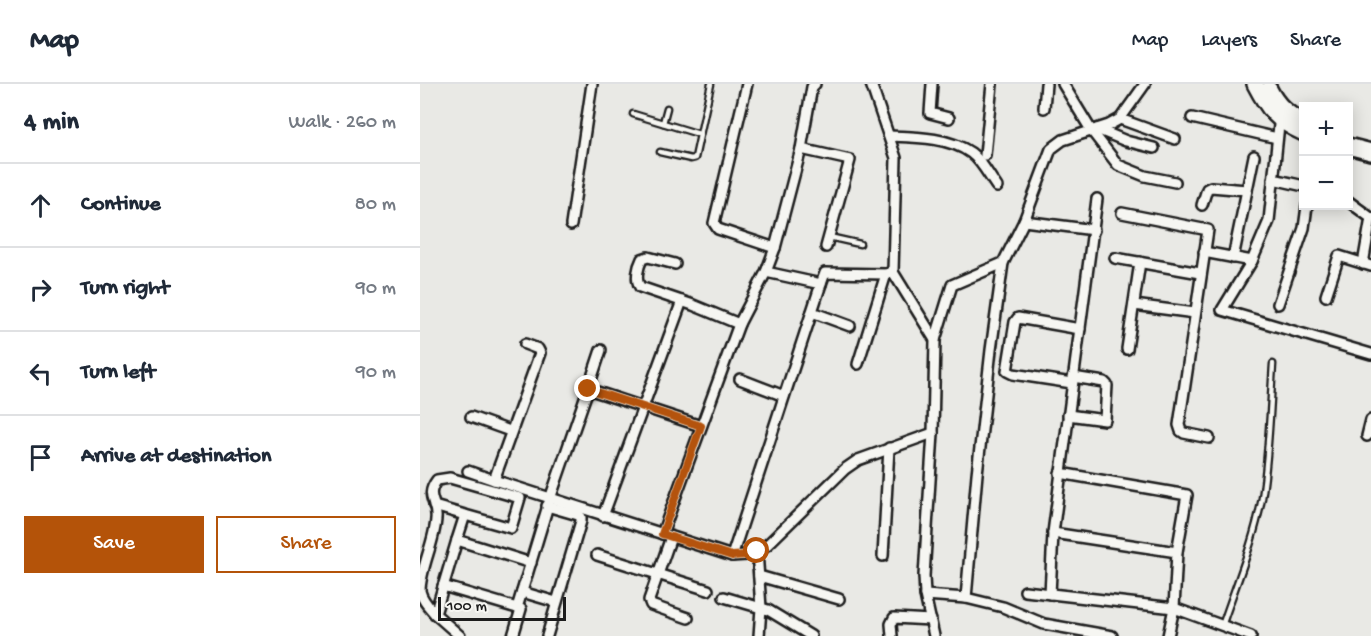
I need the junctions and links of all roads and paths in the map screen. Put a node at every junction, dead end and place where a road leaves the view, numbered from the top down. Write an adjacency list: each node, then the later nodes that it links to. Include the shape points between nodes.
1 (592, 84): 50 (street)
2 (711, 84): 25 (lane)
3 (747, 84): 55 (street, via 714,223 718,229)
4 (802, 84): 13 (street)
5 (871, 84): 26 (street)
6 (932, 84): 18 (street, via 930,113)
7 (992, 84): 36 (street)
8 (1046, 84): 15 (street)
9 (1063, 84): 24 (street)
10 (1145, 84): 20 (street)
11 (1255, 84): 16 (main road, via 1268,107)
12 (1266, 84): 16 (main road)
13 (813, 85): 33 (street)
14 (667, 108): 22 (lane)
15 (1044, 108)
16 (1280, 113): 21 (main road); 23 (main road); 28 (street)
17 (633, 114): 22 (lane)
18 (949, 118)
19 (1192, 118): 28 (street)
20 (1120, 119): 24 (street); 29 (street)
21 (1299, 120)
22 (663, 123): 25 (lane)
23 (1299, 129)
24 (1094, 130): 32 (street); 39 (street, via 1118,165); 49 (street, via 1063,140 1051,149)
25 (699, 134): 34 (lane, via 695,158)
26 (889, 136): 41 (street, via 932,139 971,153); 65 (street, via 897,158)
27 (1353, 136): 30 (main road)
28 (1277, 138): 38 (street)
29 (1175, 139)
30 (1371, 141)
31 (1353, 147): 35 (main road)
32 (1154, 148)
33 (801, 149): 52 (street, via 850,160); 55 (street)
34 (660, 152)
35 (1371, 152)
36 (985, 155)
37 (1254, 156): 42 (street)
38 (1273, 179): 40 (street); 59 (street, via 1269,221)
39 (1175, 183)
40 (1299, 185)
41 (997, 187)
42 (1247, 190): 44 (street, via 1211,187); 58 (street)
43 (1097, 199): 51 (street)
44 (1202, 205)
45 (1353, 205): 48 (street)
46 (1306, 210): 70 (street)
47 (1122, 213): 56 (street, via 1208,230)
48 (1371, 218): 63 (street)
49 (1024, 221): 51 (street); 61 (street)
50 (571, 225)
51 (1094, 230): 76 (street)
52 (829, 237): 53 (lane); 54 (street)
53 (860, 244)
54 (826, 247)
55 (775, 248): 64 (street)
56 (1204, 252): 58 (street); 66 (street)
57 (1115, 258): 60 (street)
58 (1233, 258): 59 (street)
59 (1252, 261): 81 (street, via 1222,310)
60 (1140, 262): 66 (street); 71 (street)
61 (1003, 263): 77 (street, via 952,285); 123 (street)
62 (675, 264): 69 (street, via 642,259 637,279 640,287)
63 (1367, 265): 68 (street, via 1339,256)
64 (766, 272): 67 (street); 74 (street)
65 (889, 273): 67 (street, via 825,273); 77 (street); 82 (street)
66 (1200, 273): 73 (street)
67 (821, 284): 72 (street)
68 (1326, 296)
69 (682, 301): 74 (street); 88 (street)
70 (1278, 304)
71 (1134, 305): 73 (street); 80 (street)
72 (812, 312): 75 (street); 87 (street)
73 (1195, 313): 96 (street, via 1179,425 1184,433)
74 (739, 324): 92 (street)
75 (850, 326)
76 (1080, 329): 85 (street); 85 (street, via 1018,318 1007,371)
77 (935, 340): 94 (street)
78 (525, 344): 93 (street, via 540,354)
79 (601, 350): 86 (street)
80 (1127, 350)
81 (1371, 354)
82 (858, 364)
83 (1273, 364): 132 (lane, via 1262,498)
84 (740, 379): 87 (street)
85 (1073, 380): 89 (street); 89 (street, via 1107,385 1105,420)
86 (588, 389): 88 (street); 101 (street)
87 (784, 396): 111 (street)
88 (642, 406): 92 (street); 104 (street)
89 (1068, 415): 99 (street)
90 (471, 417): 93 (street)
91 (1371, 420): 95 (street)
92 (701, 426): 106 (street)
93 (510, 431): 100 (street)
94 (933, 433): 97 (street); 121 (street)
95 (1367, 436)
96 (1209, 438)
97 (889, 448): 108 (street, via 845,469); 112 (street)
98 (468, 471): 100 (street)
99 (1060, 473): 105 (street); 109 (street, via 1187,495)
100 (494, 480): 101 (street)
101 (548, 503): 104 (street); 113 (street); 125 (street, via 581,517)
102 (434, 506): 103 (street); 103 (street, via 432,486 442,478 520,498 511,528); 129 (street, via 436,525 420,591)
103 (465, 515): 107 (street)
104 (603, 516): 106 (street)
105 (1053, 534): 109 (street); 120 (street)
106 (666, 536): 111 (street); 114 (street)
107 (457, 540): 113 (street); 116 (street)
108 (757, 551): 111 (street); 115 (street)
109 (1177, 552): 128 (street)
110 (597, 555): 114 (street)
111 (732, 556)
112 (883, 556)
113 (531, 563): 119 (street)
114 (658, 574): 117 (street); 130 (street, via 651,604)
115 (759, 576): 124 (street); 127 (street)
116 (443, 586): 126 (street); 129 (street)
117 (708, 590)
118 (1025, 591): 120 (street)
119 (522, 592): 125 (street); 126 (street)
120 (1050, 594): 128 (street)
121 (925, 596): 123 (street); 131 (street)
122 (724, 597): 127 (street)
123 (966, 598): 140 (street, via 1003,607 1044,624)
124 (839, 599)
125 (556, 602): 135 (street)
126 (518, 608): 134 (street, via 521,609)
127 (761, 608): 136 (street); 137 (street)
128 (1174, 608): 132 (street); 141 (street)
129 (435, 614): 133 (street)
130 (688, 618)
131 (931, 620): 138 (street, via 894,618); 139 (street)
132 (1222, 626): 142 (street)
133 (460, 636)
134 (513, 636)
135 (547, 636)
136 (759, 636)
137 (811, 636)
138 (892, 636)
139 (934, 636)
140 (1112, 636)
141 (1168, 636)
142 (1251, 636)

